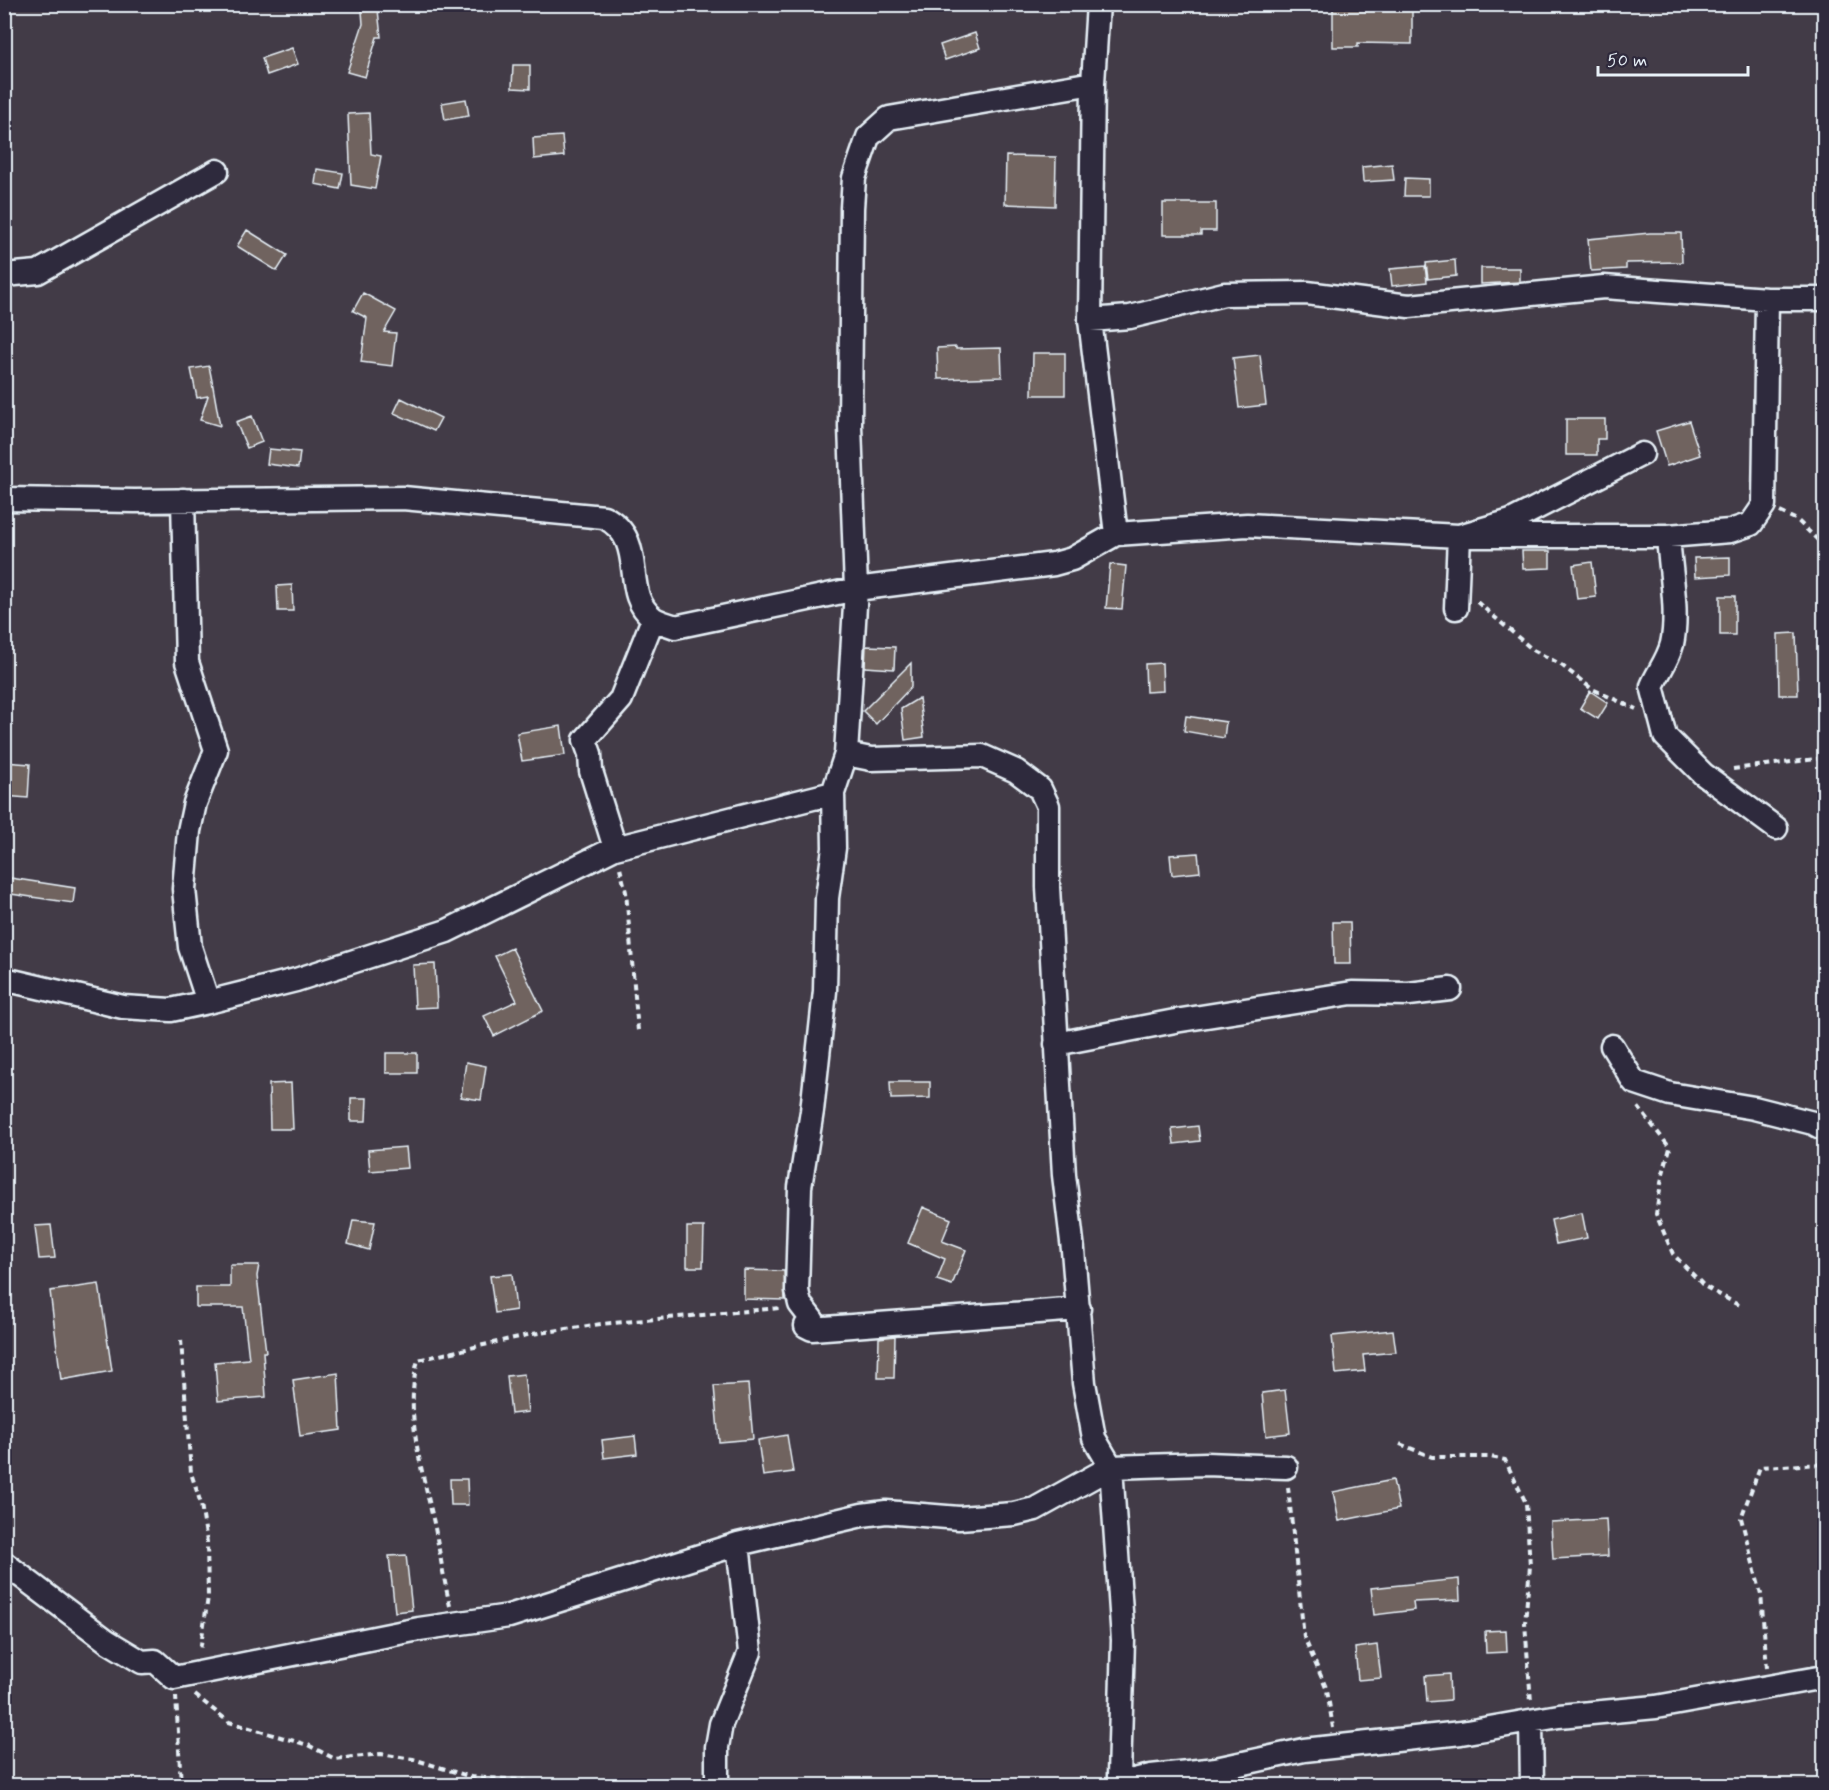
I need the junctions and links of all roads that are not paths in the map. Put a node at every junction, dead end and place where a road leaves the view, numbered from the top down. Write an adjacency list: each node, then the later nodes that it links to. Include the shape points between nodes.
1 (1098, 4): 2 (street)
2 (1093, 83): 7 (street); 14 (street, via 889,118 868,136 854,178 852,208 850,426)
3 (217, 171): 4 (street, via 38,272)
4 (4, 275)
5 (1767, 299): 6 (street); 7 (street, via 1604,287 1409,306 1307,293 1224,294 1130,317); 13 (street, via 1764,505 1751,524 1730,531)
6 (1824, 299)
7 (1090, 320): 11 (street)
8 (1642, 454): 12 (street, via 1511,521)
9 (4, 499): 10 (street)
10 (183, 500): 16 (street, via 403,498 604,517 624,532 630,544 640,603); 23 (street, via 187,662 216,750 204,776 189,831 184,889 190,947)
11 (1116, 534): 12 (street, via 1247,525); 14 (street, via 1072,559 1054,564)
12 (1460, 536): 13 (street); 15 (street)
13 (1668, 536): 19 (street, via 1672,643 1652,686 1665,736 1703,774)
14 (856, 589): 16 (street, via 675,627); 17 (street)
15 (1456, 608)
16 (653, 619): 20 (street, via 621,699 585,740)
17 (846, 754): 18 (street); 24 (street, via 871,759 982,756 1016,771 1040,789 1048,806)
18 (833, 793): 20 (street); 27 (street, via 834,848 827,898 825,992 800,1187 797,1276 800,1304 813,1321 806,1326 812,1329)
19 (1776, 828)
20 (615, 848): 23 (street, via 447,931 296,980)
21 (4, 979): 23 (street, via 123,1007 171,1010)
22 (1449, 989): 24 (street, via 1409,994 1342,994)
23 (208, 1002)
24 (1056, 1044): 27 (street, via 1064,1175)
25 (1612, 1046): 26 (street, via 1634,1082 1670,1094 1754,1107 1813,1123)
26 (1824, 1130)
27 (1079, 1309): 28 (street, via 1084,1383 1094,1438)
28 (1111, 1467): 29 (street); 30 (street, via 1035,1509 1014,1514 959,1518 886,1512); 34 (street, via 1123,1640 1119,1776)
29 (1286, 1467)
30 (738, 1544): 31 (street, via 528,1611 174,1678 154,1661 142,1662 107,1641); 35 (street, via 750,1652 721,1724)
31 (4, 1563)
32 (1824, 1677): 33 (street, via 1656,1707)
33 (1531, 1721): 34 (street, via 1461,1733 1304,1750); 36 (street)
34 (1147, 1782)
35 (717, 1785)
36 (1532, 1785)

